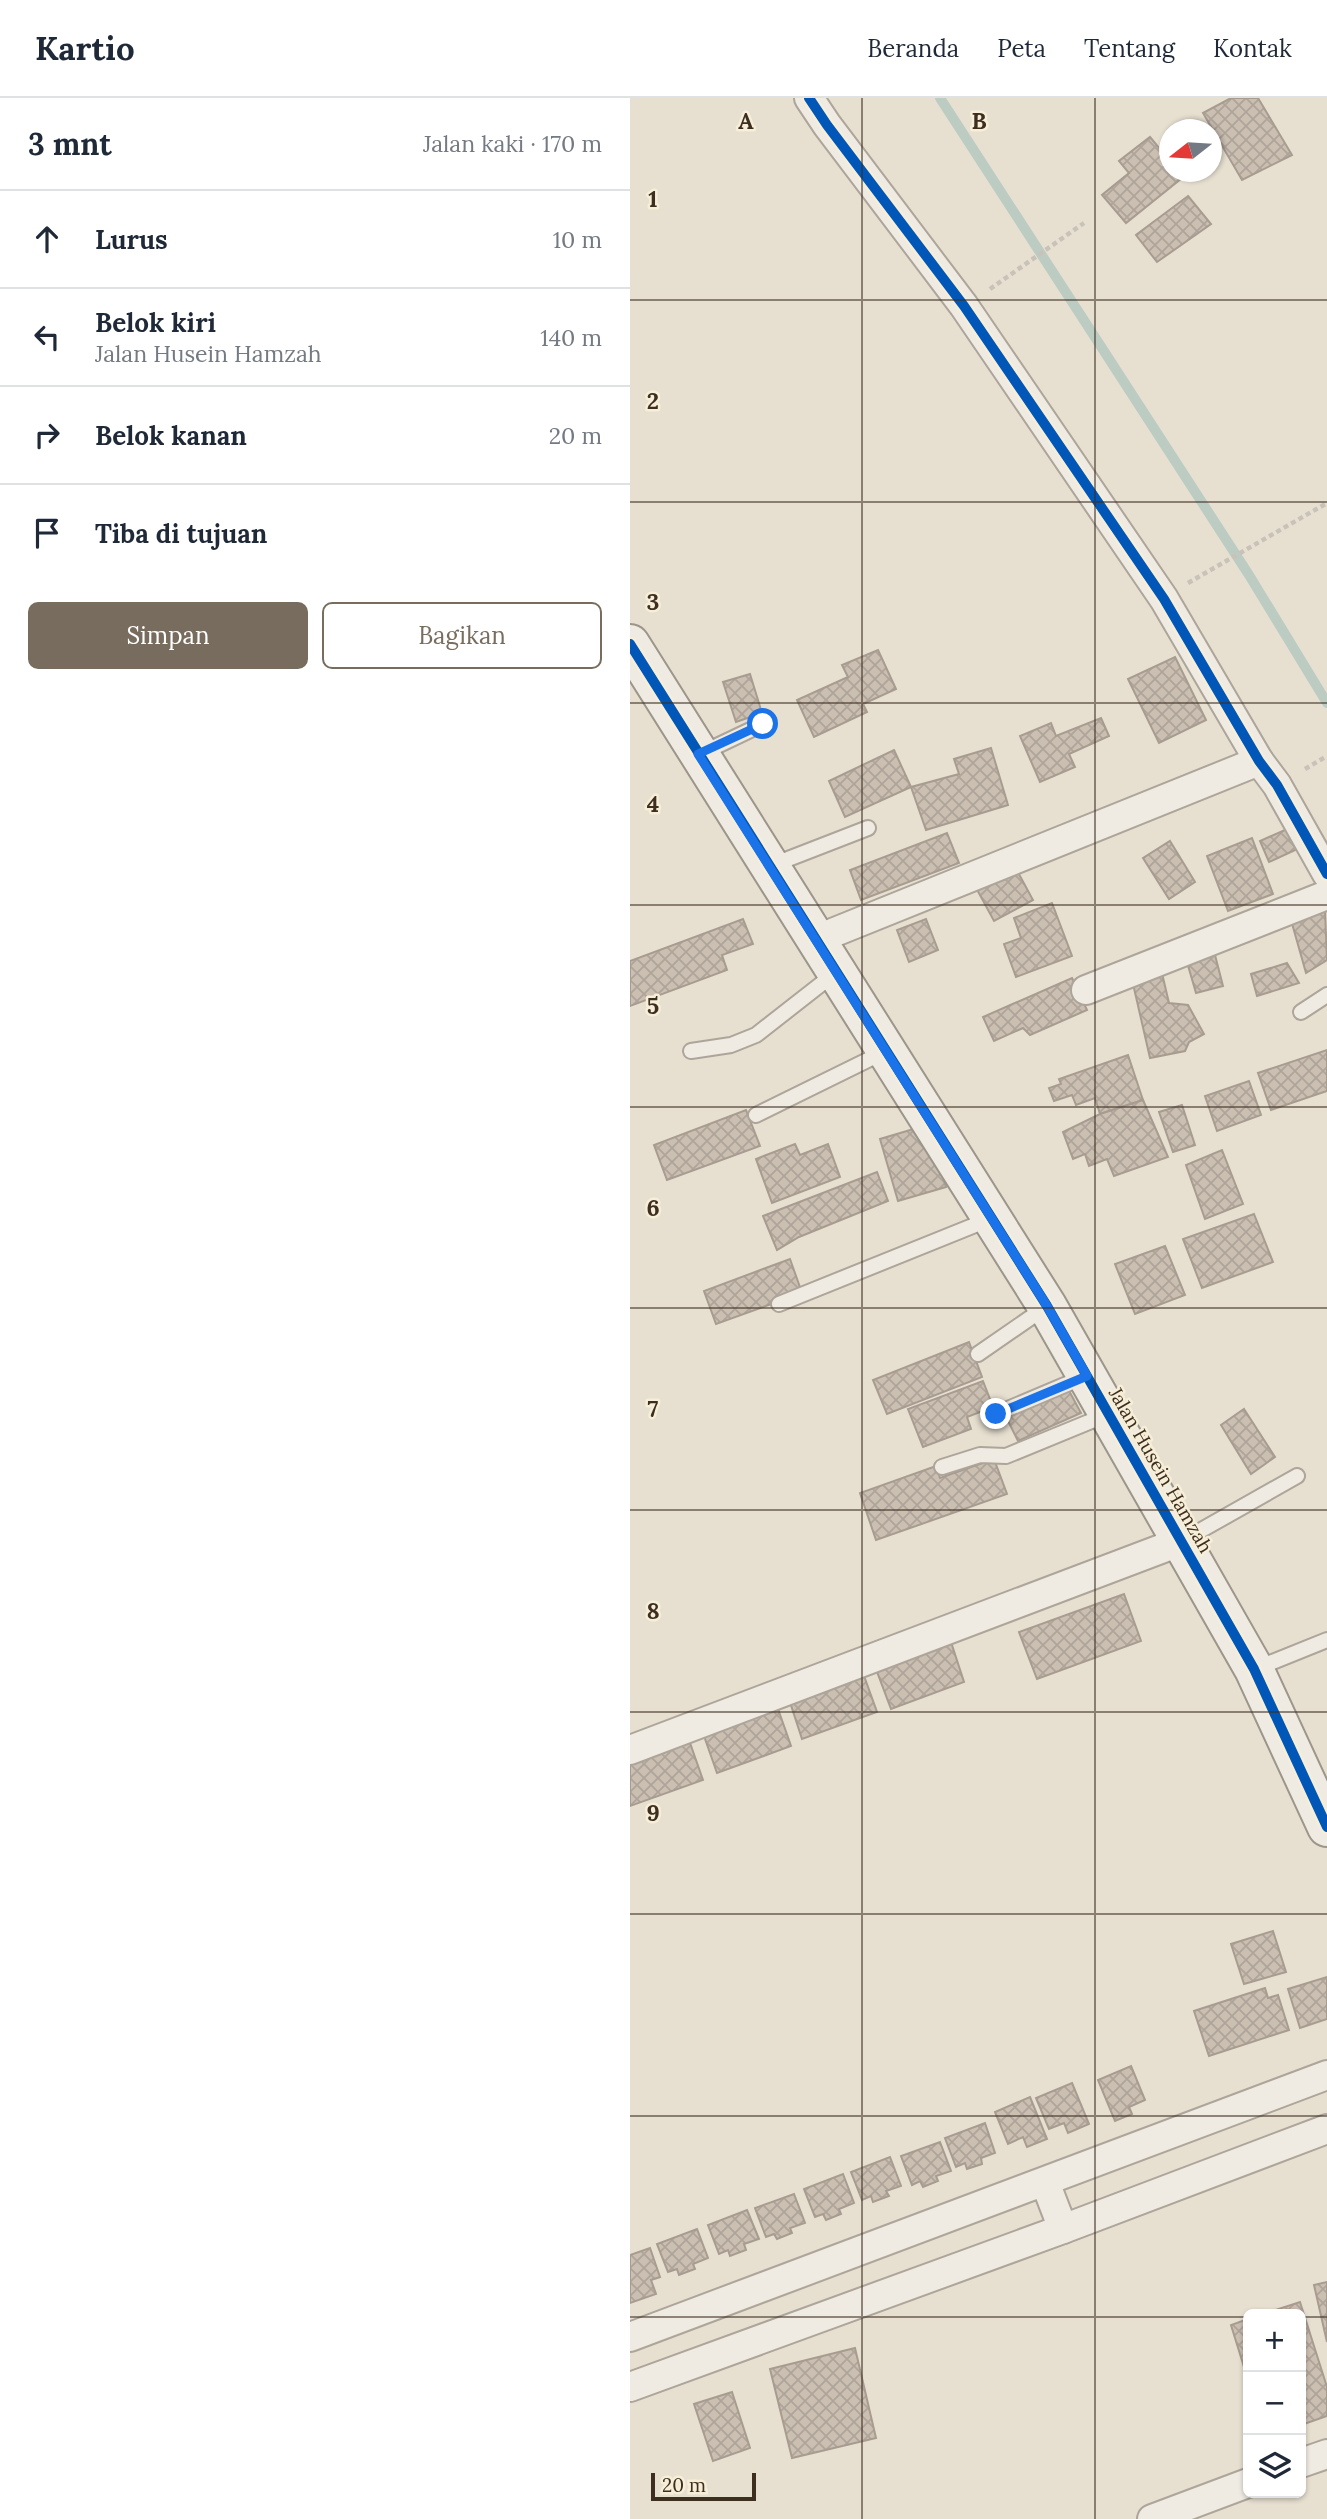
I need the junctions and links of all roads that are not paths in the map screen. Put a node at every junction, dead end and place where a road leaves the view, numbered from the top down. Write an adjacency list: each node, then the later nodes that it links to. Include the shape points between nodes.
1 (809, 98): 5 (street, via 964,306 1156,588)
2 (630, 644): 4 (street, Jalan Husein Hamzah)
3 (763, 724): 4 (lane)
4 (698, 754): 7 (street, Jalan Husein Hamzah)
5 (1259, 761): 8 (street); 10 (street)
6 (868, 828): 7 (lane)
7 (769, 867): 10 (street, Jalan Husein Hamzah)
8 (1327, 874)
9 (1327, 895): 12 (street)
10 (815, 940): 11 (street, Jalan Husein Hamzah)
11 (835, 973): 15 (lane, via 756,1035 731,1045); 16 (street, Jalan Husein Hamzah)
12 (1086, 990)
13 (1327, 995): 14 (lane)
14 (1301, 1012)
15 (691, 1051)
16 (885, 1051): 17 (lane); 18 (street, Jalan Husein Hamzah)
17 (756, 1115)
18 (991, 1219): 19 (lane); 20 (street, Jalan Husein Hamzah)
19 (779, 1304)
20 (1047, 1306): 21 (lane); 22 (street, Jalan Husein Hamzah)
21 (978, 1354)
22 (1087, 1376): 23 (lane); 24 (street, Jalan Husein Hamzah)
23 (996, 1414)
24 (1109, 1414): 25 (lane, via 1006,1456 980,1455); 27 (street, Jalan Husein Hamzah)
25 (942, 1467)
26 (1297, 1476): 27 (lane)
27 (1182, 1541): 29 (street, Jalan Husein Hamzah); 30 (street)
28 (1327, 1640): 29 (lane)
29 (1254, 1670): 31 (street, Jalan Husein Hamzah)
30 (630, 1750)
31 (1327, 1827)
32 (1327, 2075): 34 (street)
33 (1327, 2129): 35 (street)
34 (1045, 2182): 35 (street); 36 (street)
35 (1063, 2229): 37 (street)
36 (630, 2337)
37 (630, 2386)
38 (1327, 2454): 39 (street)
39 (1306, 2461)
40 (1243, 2485): 41 (street)
41 (1152, 2519)

